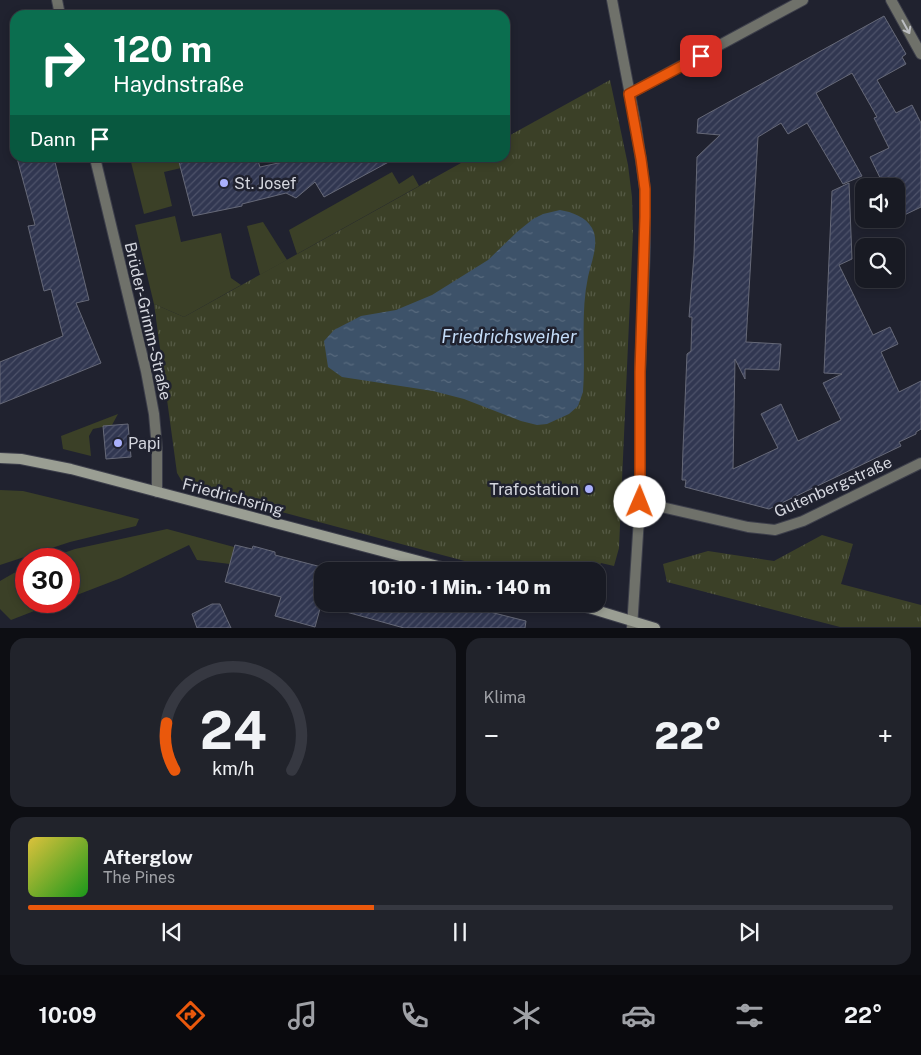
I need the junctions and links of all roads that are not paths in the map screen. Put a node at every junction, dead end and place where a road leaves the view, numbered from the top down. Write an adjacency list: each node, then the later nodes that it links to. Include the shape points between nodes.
1 (612, 0): 5 (street)
2 (803, 0): 5 (street)
3 (891, 0): 4 (street, one-way to 4)
4 (921, 54)
5 (629, 94): 10 (street, via 645,189)
6 (96, 162): 9 (street, Brüder-Grimm-Straße, via 149,388 157,448)
7 (0, 458): 9 (street, Friedrichsring, via 71,469)
8 (921, 463): 10 (street, Gutenbergstraße, via 803,521 775,530 748,527)
9 (157, 492): 11 (street, Friedrichsring)
10 (640, 502): 13 (street)
11 (423, 562)
12 (598, 612): 13 (street)
13 (632, 624): 14 (street)
14 (655, 628)

